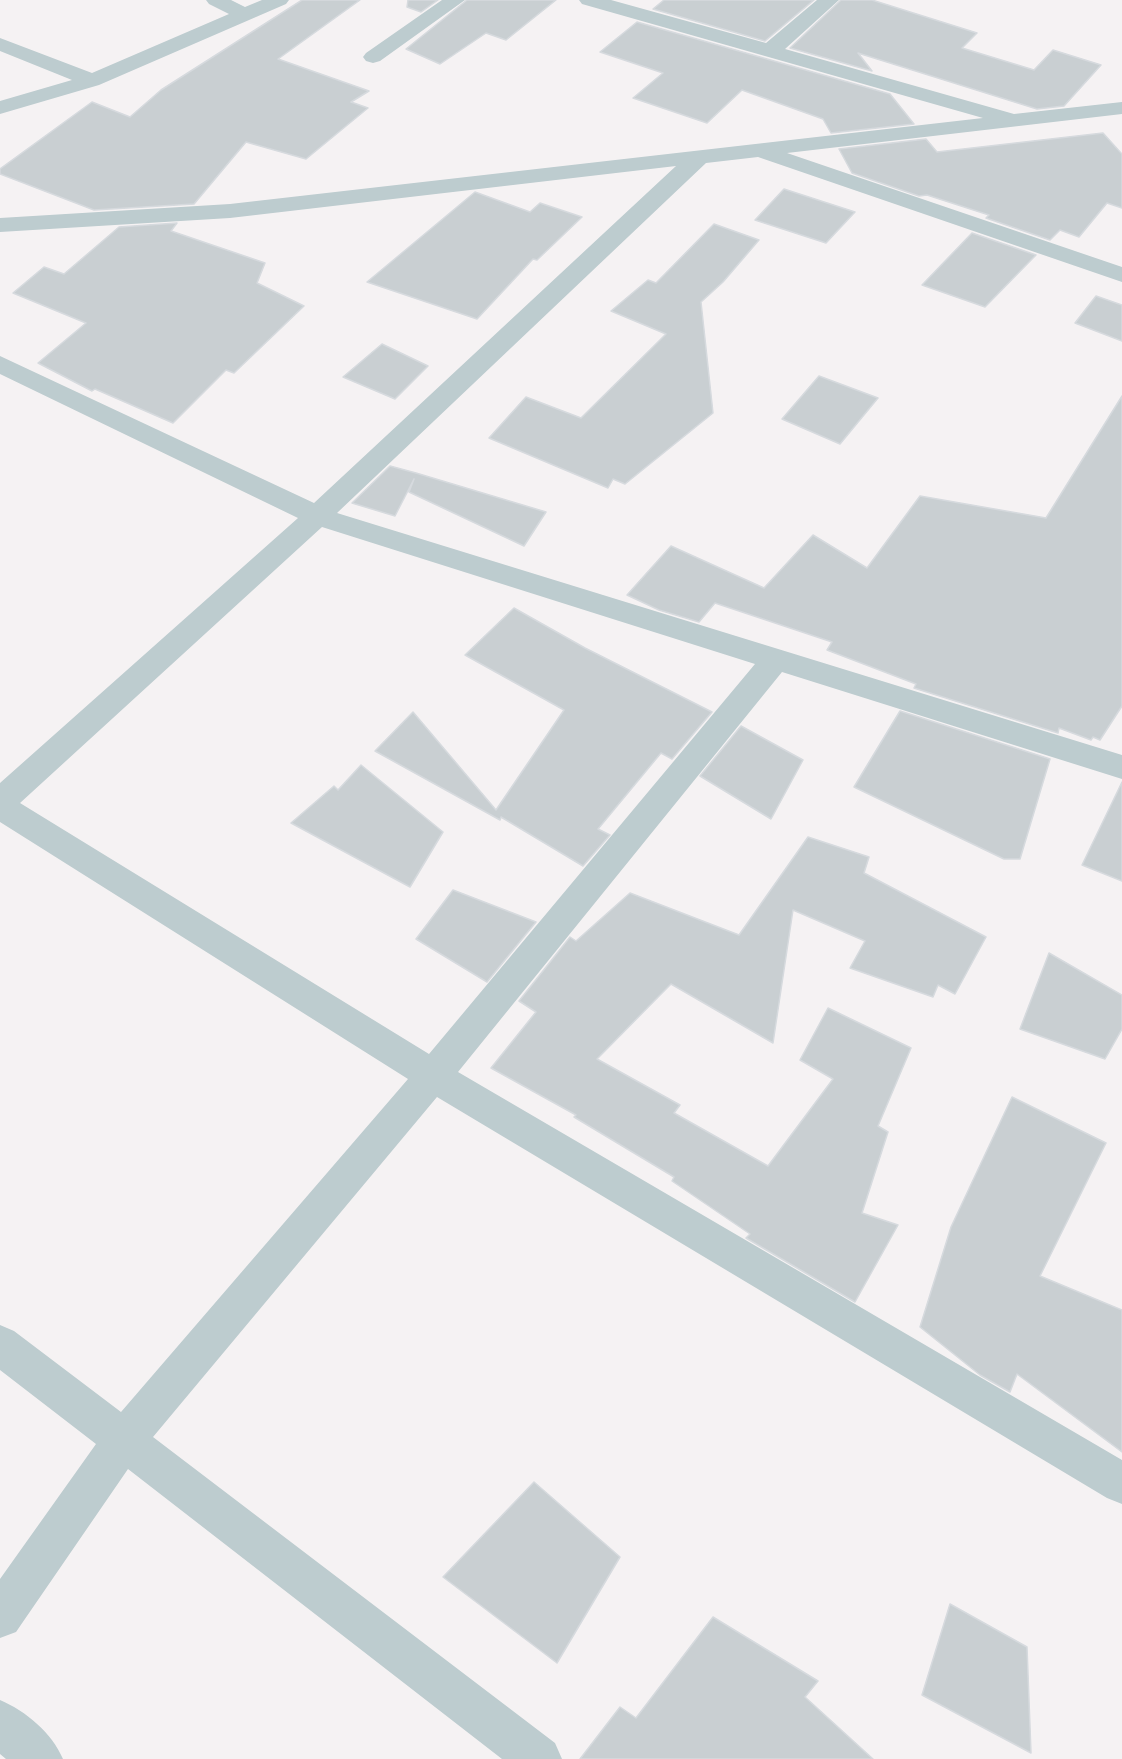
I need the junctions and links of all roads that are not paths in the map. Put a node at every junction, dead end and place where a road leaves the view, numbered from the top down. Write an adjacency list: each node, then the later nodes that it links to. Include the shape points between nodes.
1 (216, 0): 6 (street)
2 (279, 0): 6 (street)
3 (454, 0): 9 (street)
4 (589, 0): 8 (street)
5 (829, 0): 8 (street)
6 (245, 15): 10 (street)
7 (0, 44): 10 (street)
8 (770, 51): 13 (street)
9 (373, 57)
10 (92, 81): 11 (street)
11 (0, 108)
12 (1122, 108): 13 (street)
13 (1021, 121): 14 (street)
14 (757, 150): 15 (street); 17 (street)
15 (699, 157): 16 (street, via 230,211); 19 (street)
16 (0, 225)
17 (1122, 275)
18 (0, 364): 19 (street)
19 (317, 516): 20 (street); 22 (street)
20 (776, 659): 21 (street); 24 (street)
21 (1122, 767)
22 (0, 802)
23 (0, 806): 24 (street)
24 (433, 1076): 26 (street); 27 (street)
25 (0, 1345): 26 (street)
26 (124, 1440): 28 (street); 31 (street)
27 (1122, 1483)
28 (0, 1616)
29 (0, 1723): 30 (street)
30 (40, 1759)
31 (539, 1759)

